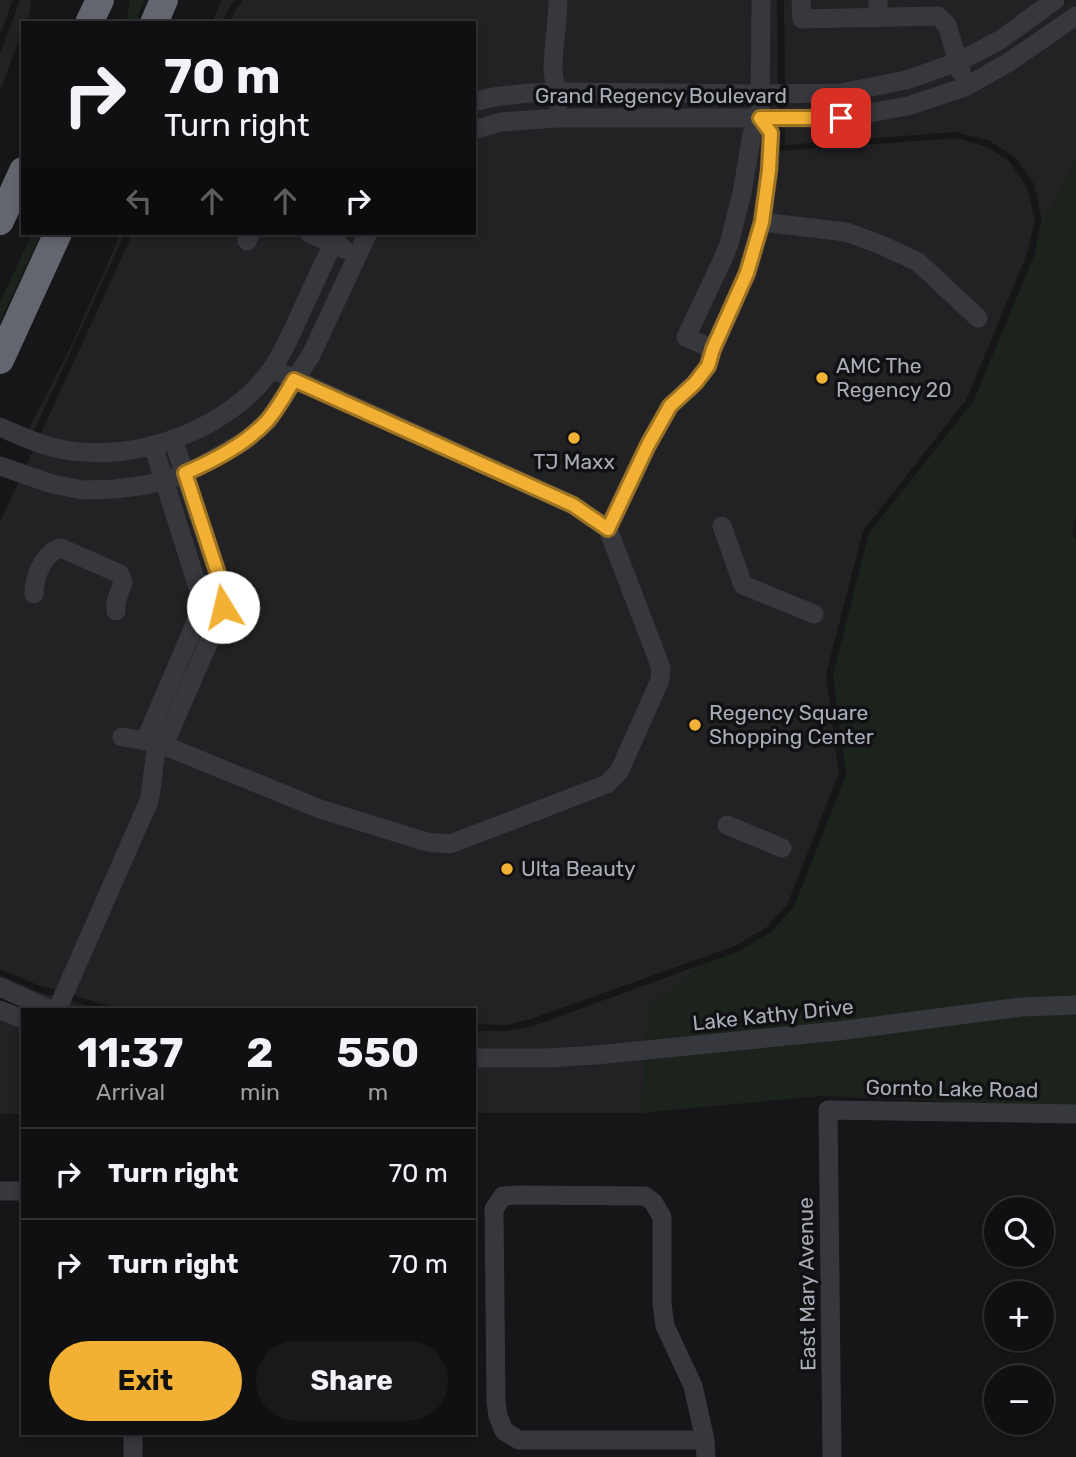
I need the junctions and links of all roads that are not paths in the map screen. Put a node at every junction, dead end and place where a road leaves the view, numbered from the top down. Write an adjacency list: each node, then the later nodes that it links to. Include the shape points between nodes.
1 (100, 0): 8 (highway)
2 (761, 0): 12 (street)
3 (801, 0): 6 (street, via 802,19)
4 (1055, 0): 9 (street, Grand Regency Boulevard, via 1000,40)
5 (558, 9): 11 (street, via 563,73)
6 (878, 9): 9 (street, via 938,16 947,25)
7 (1076, 16): 10 (street, Grand Regency Boulevard)
8 (90, 21)
9 (958, 62): 10 (street); 12 (street, Grand Regency Boulevard, via 906,80 841,93)
10 (965, 87): 15 (street, Grand Regency Boulevard, via 908,106 841,118)
11 (558, 92): 12 (street, Grand Regency Boulevard); 13 (street, Grand Regency Boulevard); 14 (street)
12 (760, 94): 15 (street)
13 (476, 101)
14 (558, 118): 15 (street, Grand Regency Boulevard); 16 (street, Grand Regency Boulevard, via 501,122)
15 (760, 118): 19 (street, via 771,133); 25 (street, via 752,134 729,243 686,337)
16 (476, 129)
17 (21, 175): 18 (highway)
18 (0, 221)
19 (762, 222): 24 (street, via 846,232 890,248 926,268); 25 (street, via 747,273)
20 (57, 235): 26 (highway)
21 (367, 235): 23 (street)
22 (336, 238): 23 (street); 27 (street)
23 (357, 255): 28 (street, via 311,355)
24 (978, 318)
25 (713, 349): 36 (street, via 708,366 670,406)
26 (0, 360)
27 (272, 369): 28 (street); 30 (street, via 235,408)
28 (294, 380): 33 (street, via 268,421 246,440); 36 (street, via 573,505)
29 (0, 427): 31 (street, via 65,450 118,453)
30 (173, 439): 31 (street); 33 (street)
31 (153, 445): 34 (street)
32 (0, 466): 34 (street, via 83,490)
33 (185, 473): 34 (street); 41 (street, via 224,599 216,625)
34 (164, 480): 41 (street, via 201,603)
35 (722, 526): 39 (street, via 743,585)
36 (608, 529): 41 (street, via 661,668 660,680 619,772 607,784 443,845 320,809)
37 (34, 594): 38 (street, via 34,583 47,557 61,548 120,574 123,582)
38 (116, 611)
39 (814, 614)
40 (122, 737): 41 (street)
41 (155, 743): 47 (street, via 149,801)
42 (727, 825): 43 (street)
43 (782, 848)
44 (0, 987): 46 (street)
45 (1076, 1005): 50 (street, Lake Kathy Drive, via 1021,1007 596,1055)
46 (47, 1008)
47 (58, 1008)
48 (0, 1010): 49 (street)
49 (21, 1018)
50 (476, 1058)
51 (828, 1110): 52 (street, Gornto Lake Road); 58 (street, East Mary Avenue)
52 (1076, 1114)
53 (0, 1191): 54 (street)
54 (21, 1191)
55 (134, 1435): 57 (street)
56 (706, 1449): 56 (street, via 693,1386 665,1326 662,1217 653,1202 645,1196 503,1196 494,1209 496,1401 504,1431 519,1440)
57 (133, 1457)
58 (832, 1457)

